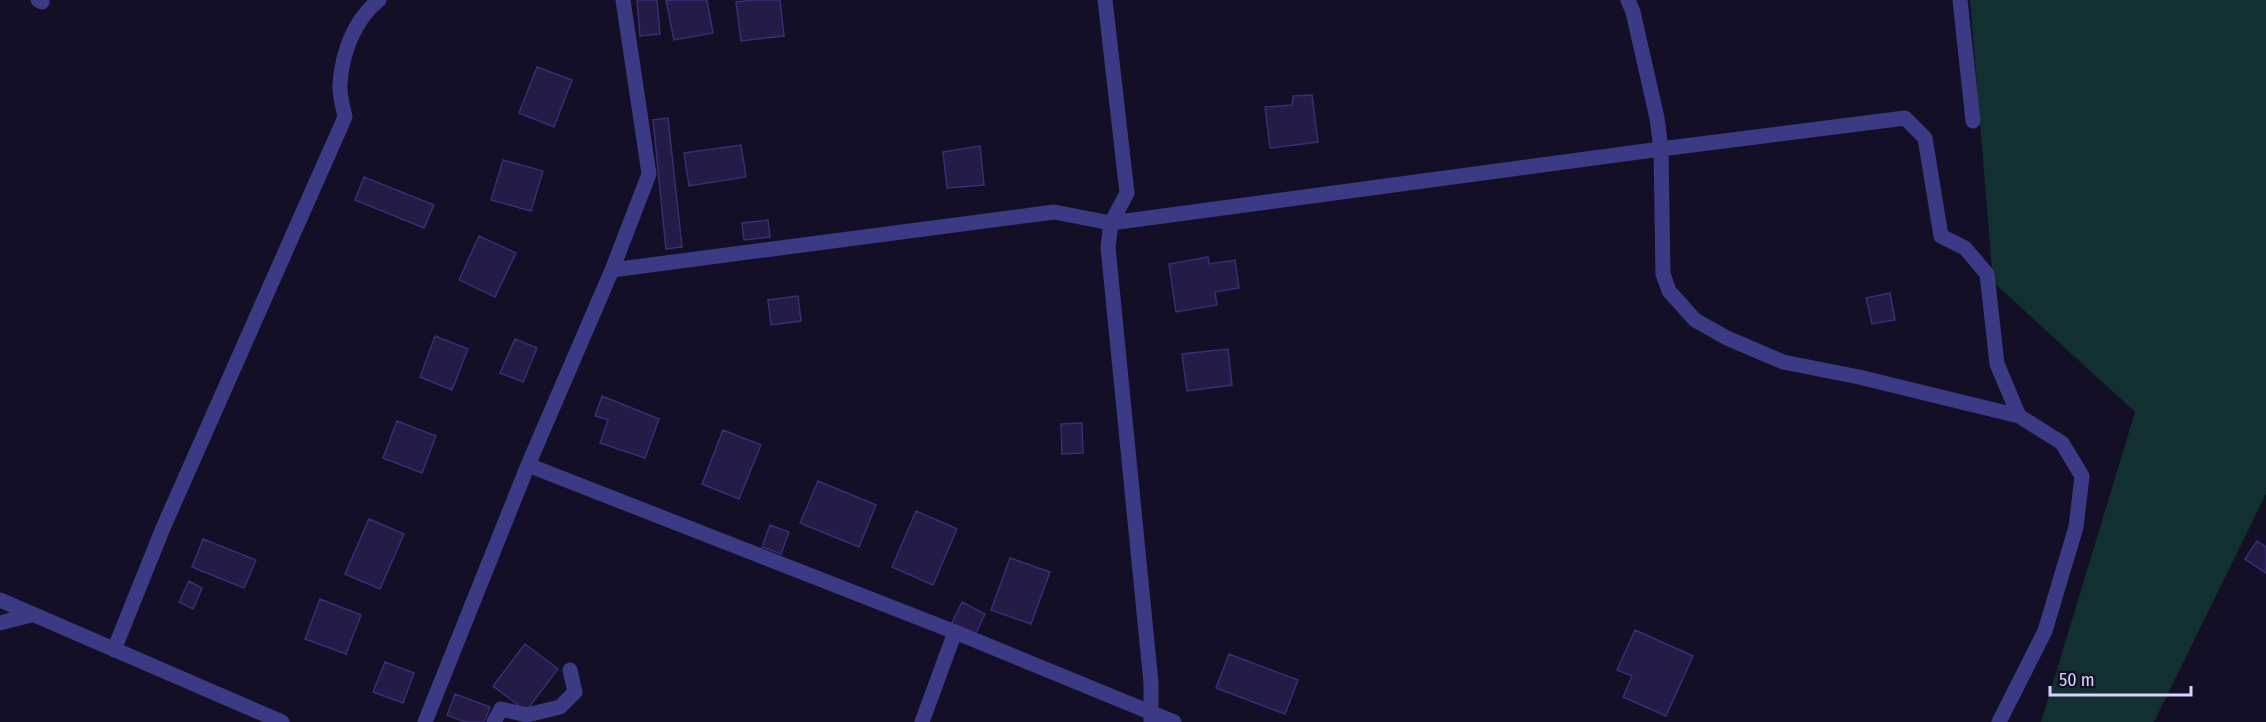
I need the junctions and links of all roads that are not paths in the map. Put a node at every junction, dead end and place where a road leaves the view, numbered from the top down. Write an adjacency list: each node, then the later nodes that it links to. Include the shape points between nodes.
1 (379, 0): 16 (street, via 349,38 339,86 345,117 163,528)
2 (623, 0): 9 (street, via 649,174)
3 (1105, 0): 8 (street, via 1127,193)
4 (1628, 0): 7 (street)
5 (1960, 0): 6 (street)
6 (1973, 121)
7 (1661, 148): 8 (street); 10 (street, via 1663,274 1669,291 1695,320 1783,362); 10 (street, via 1905,118 1924,138 1941,236 1965,248 1988,274 1997,364)
8 (1111, 223): 9 (street, via 1054,212); 18 (street, via 1108,247 1151,683)
9 (612, 270): 11 (street)
10 (2019, 416): 24 (street, via 2062,443 2082,476 2076,527 2045,631)
11 (528, 465): 15 (street); 20 (street)
12 (0, 600): 13 (street)
13 (30, 615): 14 (street); 16 (street)
14 (0, 623)
15 (955, 632): 18 (street); 22 (street)
16 (114, 650): 19 (street)
17 (570, 670): 21 (street, via 575,692 560,707 527,715 501,709)
18 (1151, 717): 23 (street)
19 (282, 722)
20 (425, 722)
21 (494, 722)
22 (922, 722)
23 (1174, 722)
24 (1999, 722)

